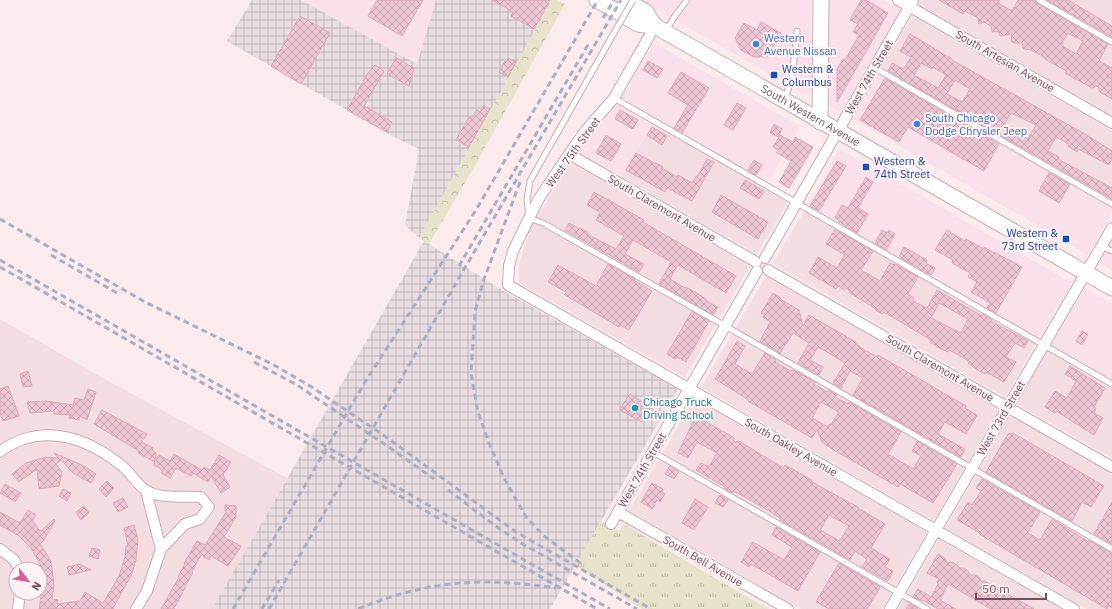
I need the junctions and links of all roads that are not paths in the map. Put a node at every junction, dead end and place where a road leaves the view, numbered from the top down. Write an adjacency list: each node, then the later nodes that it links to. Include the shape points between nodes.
1 (597, 0): 9 (main road, South Western Avenue, via 638,24)
2 (625, 0): 9 (main road, South Western Avenue, via 646,12)
3 (633, 0): 21 (lane, bridge, via 530,181 527,199)
4 (687, 0): 9 (lane, via 675,16)
5 (821, 0): 15 (main road)
6 (898, 0): 8 (street, South Artesian Avenue)
7 (1039, 0): 11 (lane)
8 (911, 3): 12 (street, West 74th Street); 16 (street, South Artesian Avenue)
9 (660, 29): 13 (street, West 75th Street); 14 (main road, South Western Avenue)
10 (797, 31): 14 (lane, via 792,78)
11 (1112, 42)
12 (875, 68): 17 (street, West 74th Street); 20 (lane)
13 (614, 98): 18 (street, West 75th Street); 19 (lane)
14 (784, 101): 15 (main road, South Western Avenue)
15 (820, 122): 17 (main road, South Western Avenue)
16 (1112, 123)
17 (838, 132): 19 (street, West 74th Street); 26 (main road, South Western Avenue)
18 (569, 154): 21 (street, West 75th Street); 25 (street, South Claremont Avenue)
19 (797, 203): 25 (street, West 74th Street); 30 (lane)
20 (1112, 204)
21 (529, 218): 27 (street, West 75th Street, via 513,250); 29 (lane, via 543,223)
22 (1112, 228): 23 (street, West 73rd Street)
23 (1102, 246): 24 (lane); 26 (street, West 73rd Street)
24 (1112, 252)
25 (759, 264): 29 (street, West 74th Street); 33 (street, South Claremont Avenue, via 764,272 768,270)
26 (1086, 273): 28 (main road, South Western Avenue); 30 (street, West 73rd Street)
27 (508, 286): 32 (street, South Oakley Avenue)
28 (1112, 288)
29 (726, 326): 32 (street, West 74th Street); 37 (lane)
30 (1044, 345): 31 (lane); 33 (street, West 73rd Street)
31 (1112, 384)
32 (689, 390): 35 (street, West 74th Street); 41 (street, South Oakley Avenue)
33 (1008, 407): 36 (street, South Claremont Avenue); 37 (street, West 73rd Street)
34 (0, 452): 38 (street, via 6,446 34,436 58,435 80,440 122,465)
35 (653, 452): 39 (street, West 74th Street); 46 (lane)
36 (1112, 467)
37 (972, 468): 41 (street, West 73rd Street); 44 (lane)
38 (146, 491): 43 (street); 43 (street, via 168,497 201,497 209,507 200,519 185,524)
39 (618, 512): 40 (street, West 74th Street); 48 (street, South Bell Avenue)
40 (611, 524)
41 (936, 530): 46 (street, West 73rd Street); 51 (street, South Oakley Avenue)
42 (0, 549): 45 (street)
43 (161, 549): 47 (street, via 147,591)
44 (1112, 549)
45 (15, 561)
46 (899, 593): 49 (street, West 73rd Street); 50 (lane)
47 (136, 609)
48 (788, 609)
49 (890, 609)
50 (927, 609)
51 (1074, 609)

